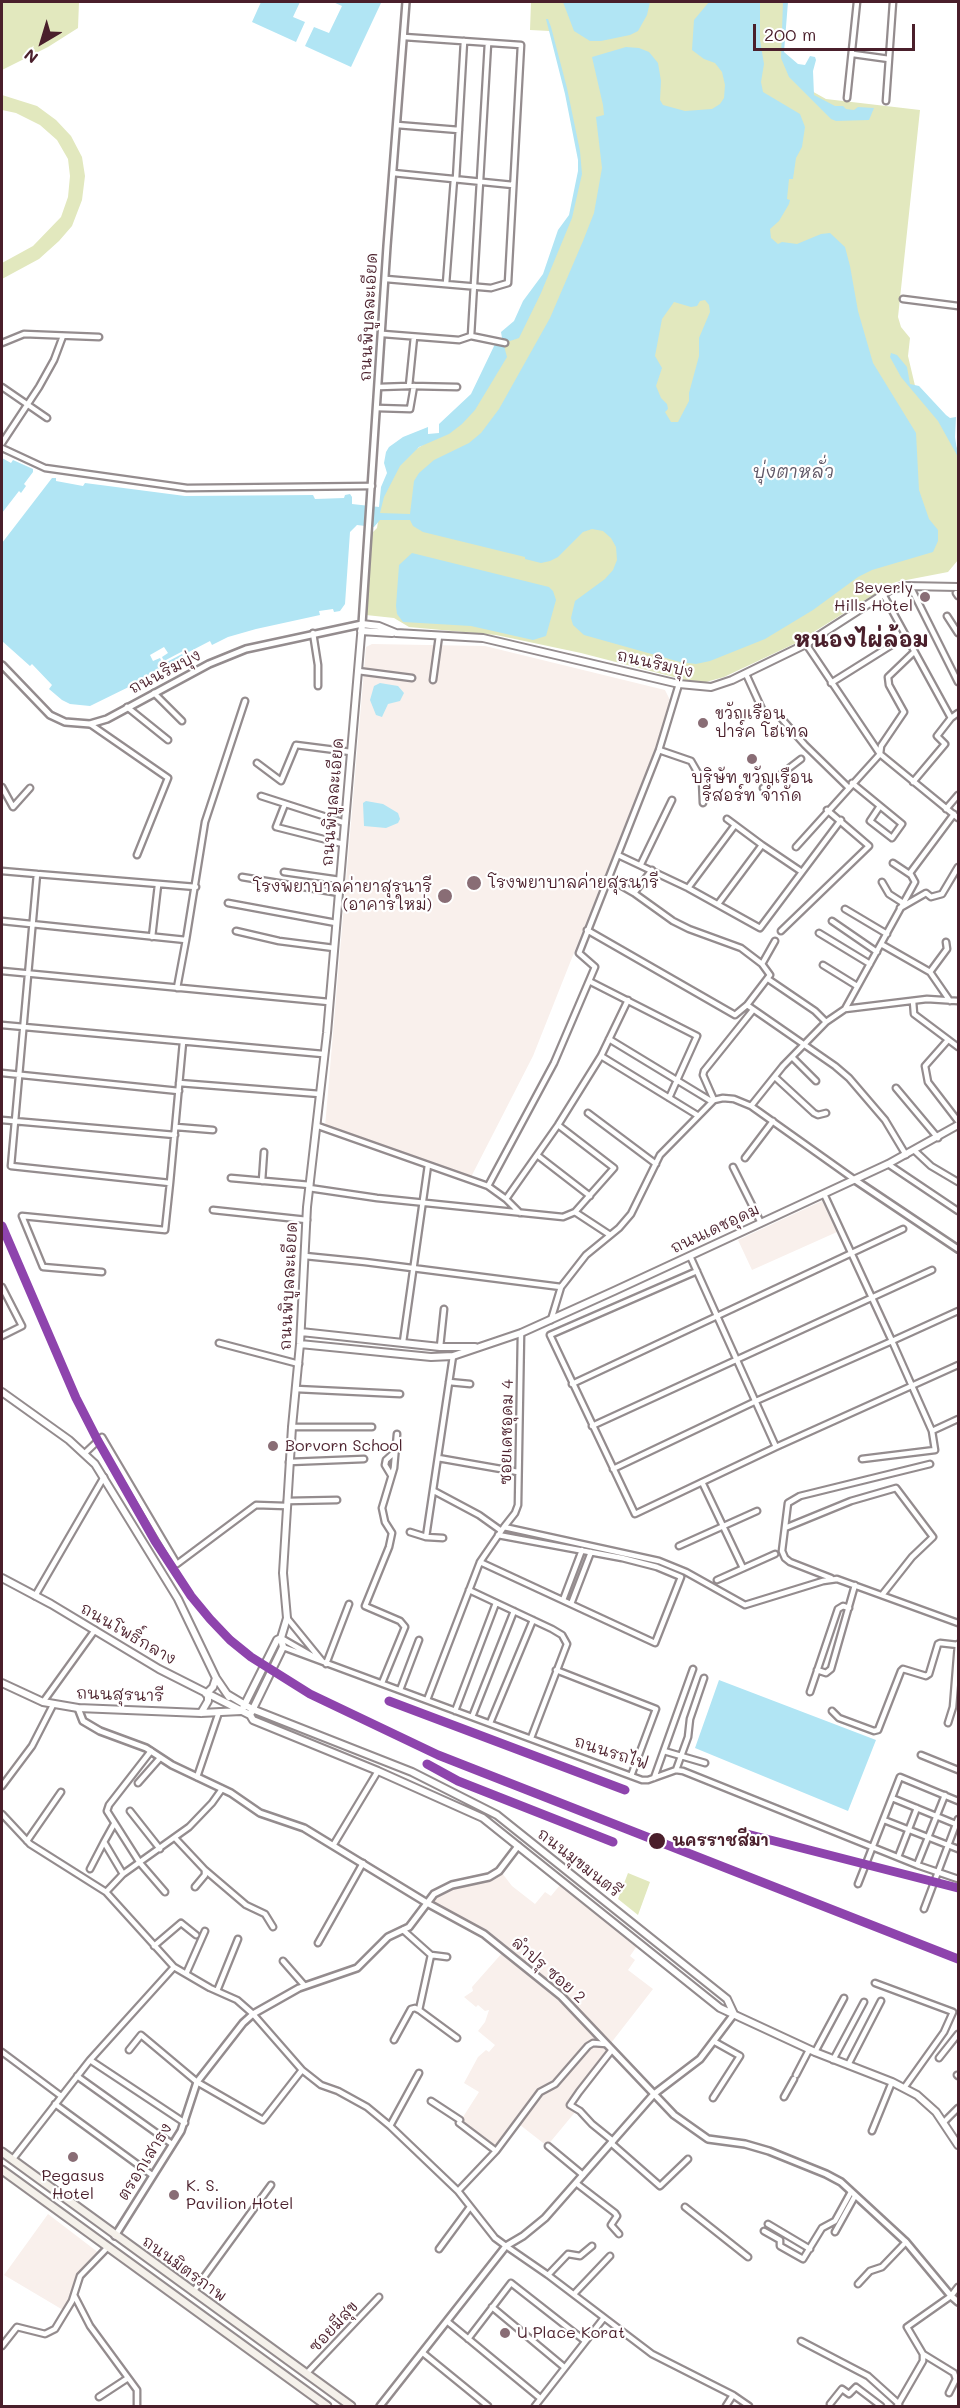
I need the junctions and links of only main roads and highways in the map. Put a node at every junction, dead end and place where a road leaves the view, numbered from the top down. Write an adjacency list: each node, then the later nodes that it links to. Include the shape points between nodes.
1 (958, 592): 4 (main road, ถนนริมบุ่ง, via 897,588 806,644 746,674 699,688 483,638)
2 (362, 624): 3 (main road, ถนนพิบูลละเอียด); 4 (main road, ถนนริมบุ่ง)
3 (361, 631): 4 (main road, ถนนริมบุ่ง); 6 (main road, ถนนพิบูลละเอียด, via 318,1126 309,1187)
4 (396, 633)
5 (958, 1125): 9 (main road, ถนนเดชอุดม, via 855,1180 551,1320)
6 (301, 1332): 7 (main road, ถนนเดชอุดม); 8 (main road, ถนนพิบูลละเอียด)
7 (403, 1342): 9 (main road, ถนนเดชอุดม); 10 (main road)
8 (300, 1344): 10 (main road, ถนนเดชอุดม); 13 (main road, ถนนพิบูลละเอียด, via 286,1504 283,1573 287,1617)
9 (478, 1347): 10 (main road, ถนนเดชอุดม, via 453,1356)
10 (401, 1355)
11 (2, 1392): 14 (main road, via 85,1453 104,1477 177,1599)
12 (2, 1578): 16 (main road, ถนนโพธิ์กลาง)
13 (281, 1638): 17 (main road, ถนนพิบูลละเอียด); 18 (main road, ถนนพิบูลละเอียด, via 283,1647)
14 (216, 1678): 16 (main road); 17 (main road)
15 (2, 1683): 19 (main road, ถนนสุรนารี, via 53,1705)
16 (207, 1694): 17 (main road, ถนนโพธิ์กลาง); 19 (main road, via 208,1701)
17 (243, 1708): 18 (main road); 19 (main road, ถนนสุรนารี)
18 (251, 1712): 20 (main road, ถนนมุขมนตรี); 21 (main road, ถนนมุขมนตรี, via 253,1720)
19 (201, 1713)
20 (412, 1772): 21 (main road); 22 (main road, ถนนมุขมนตรี, via 489,1810)
21 (406, 1784): 23 (main road, ถนนมุขมนตรี, via 483,1818)
22 (521, 1835): 23 (main road); 24 (main road, ถนนมุขมนตรี, via 727,1999)
23 (518, 1846): 24 (main road, ถนนมุขมนตรี, via 720,2008)
24 (734, 2014): 25 (main road, ถนนมุขมนตรี, via 904,2088 928,2104)
25 (958, 2145)
26 (2, 2152): 28 (highway, ถนนมิตรภาพ)
27 (2, 2170): 29 (highway, ถนนมิตรภาพ)
28 (115, 2236): 29 (highway); 31 (highway, ถนนมิตรภาพ)
29 (108, 2247): 30 (highway, ถนนมิตรภาพ)
30 (327, 2406)
31 (351, 2406)

